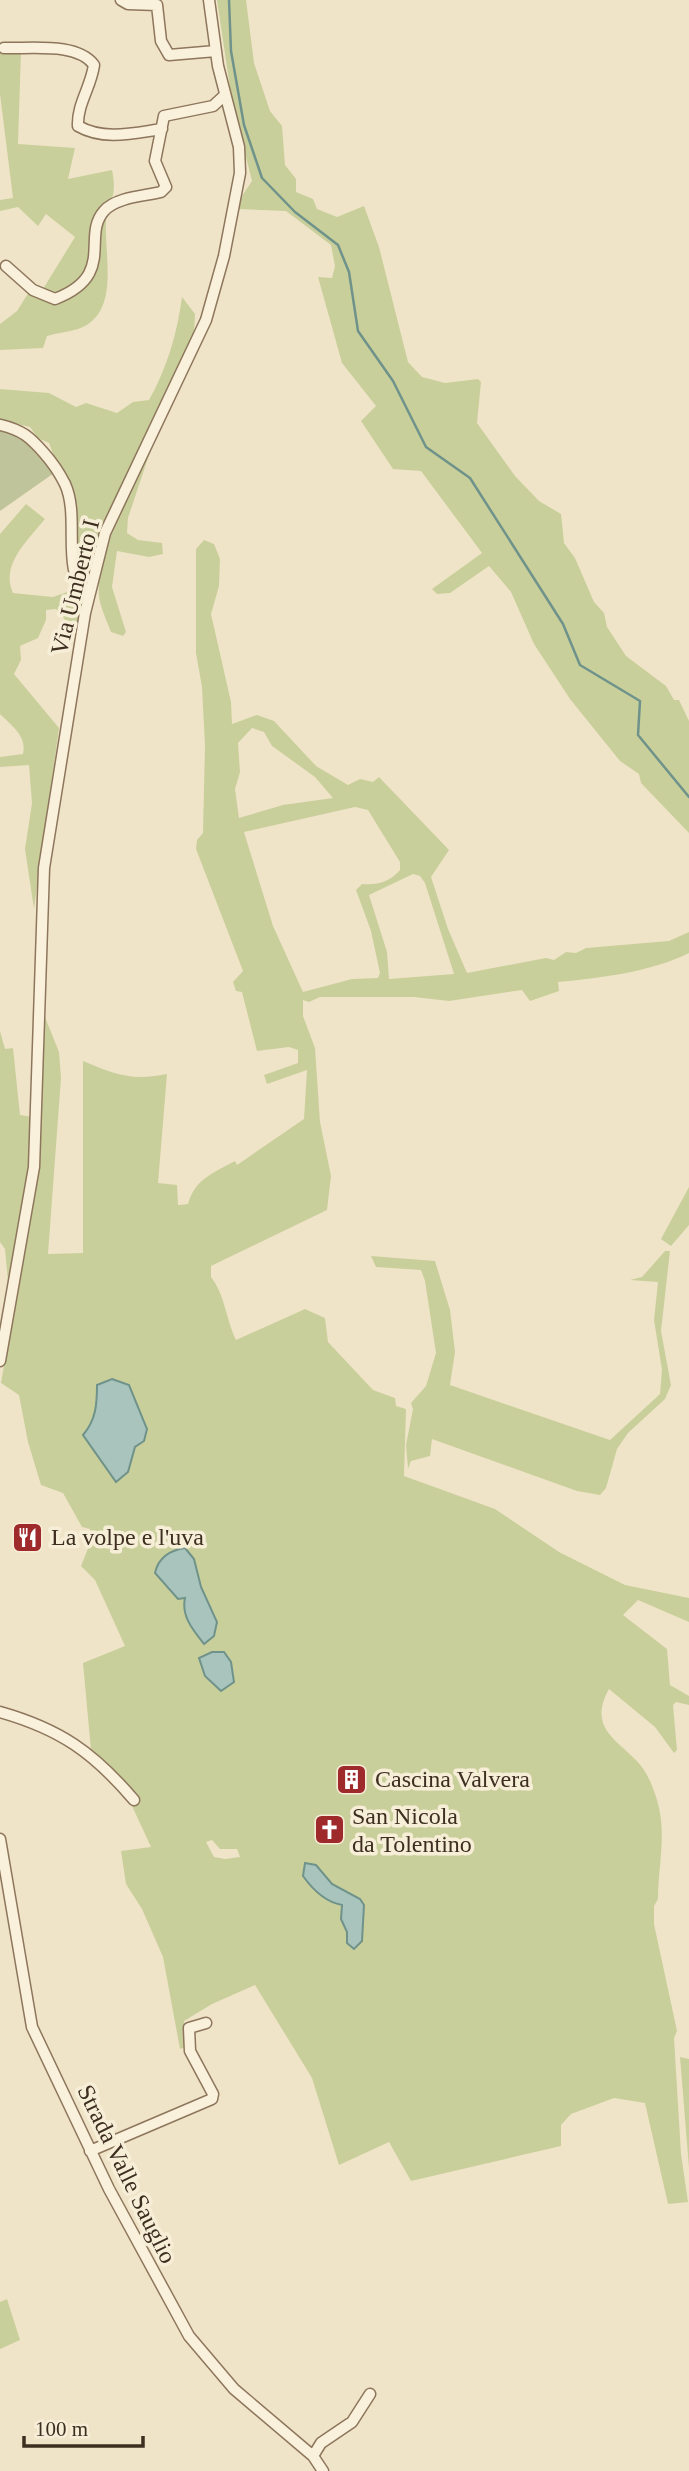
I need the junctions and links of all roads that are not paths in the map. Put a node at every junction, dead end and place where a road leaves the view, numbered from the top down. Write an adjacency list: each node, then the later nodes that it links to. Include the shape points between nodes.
1 (121, 0): 4 (street, via 157,5 160,41 169,55)
2 (209, 0): 4 (street, Via Umberto I)
3 (4, 48): 6 (street, via 78,51 90,59 92,78 77,113 78,126 88,132 110,136)
4 (216, 51): 5 (street, Via Umberto I)
5 (225, 95): 6 (street, via 213,106 169,112); 9 (street, Via Umberto I, via 241,161 234,212 206,320 105,533)
6 (162, 129): 7 (street, via 155,161 166,187 105,209 98,222 96,255 87,277 72,292 55,299 33,290)
7 (6, 266)
8 (1, 425): 9 (street, via 24,431 66,486 74,573)
9 (89, 597): 10 (street, Via Umberto I, via 44,869 34,1167)
10 (0, 1361)
11 (0, 1712): 12 (street, via 38,1723 78,1744)
12 (134, 1800)
13 (0, 1839): 15 (street, Strada Valle Sauglio, via 32,2027)
14 (206, 2023): 15 (street, via 189,2028 190,2051 212,2099)
15 (90, 2151): 17 (street, Strada Valle Sauglio, via 189,2336 234,2389)
16 (370, 2394): 17 (street, via 352,2422 321,2443)
17 (317, 2466)

